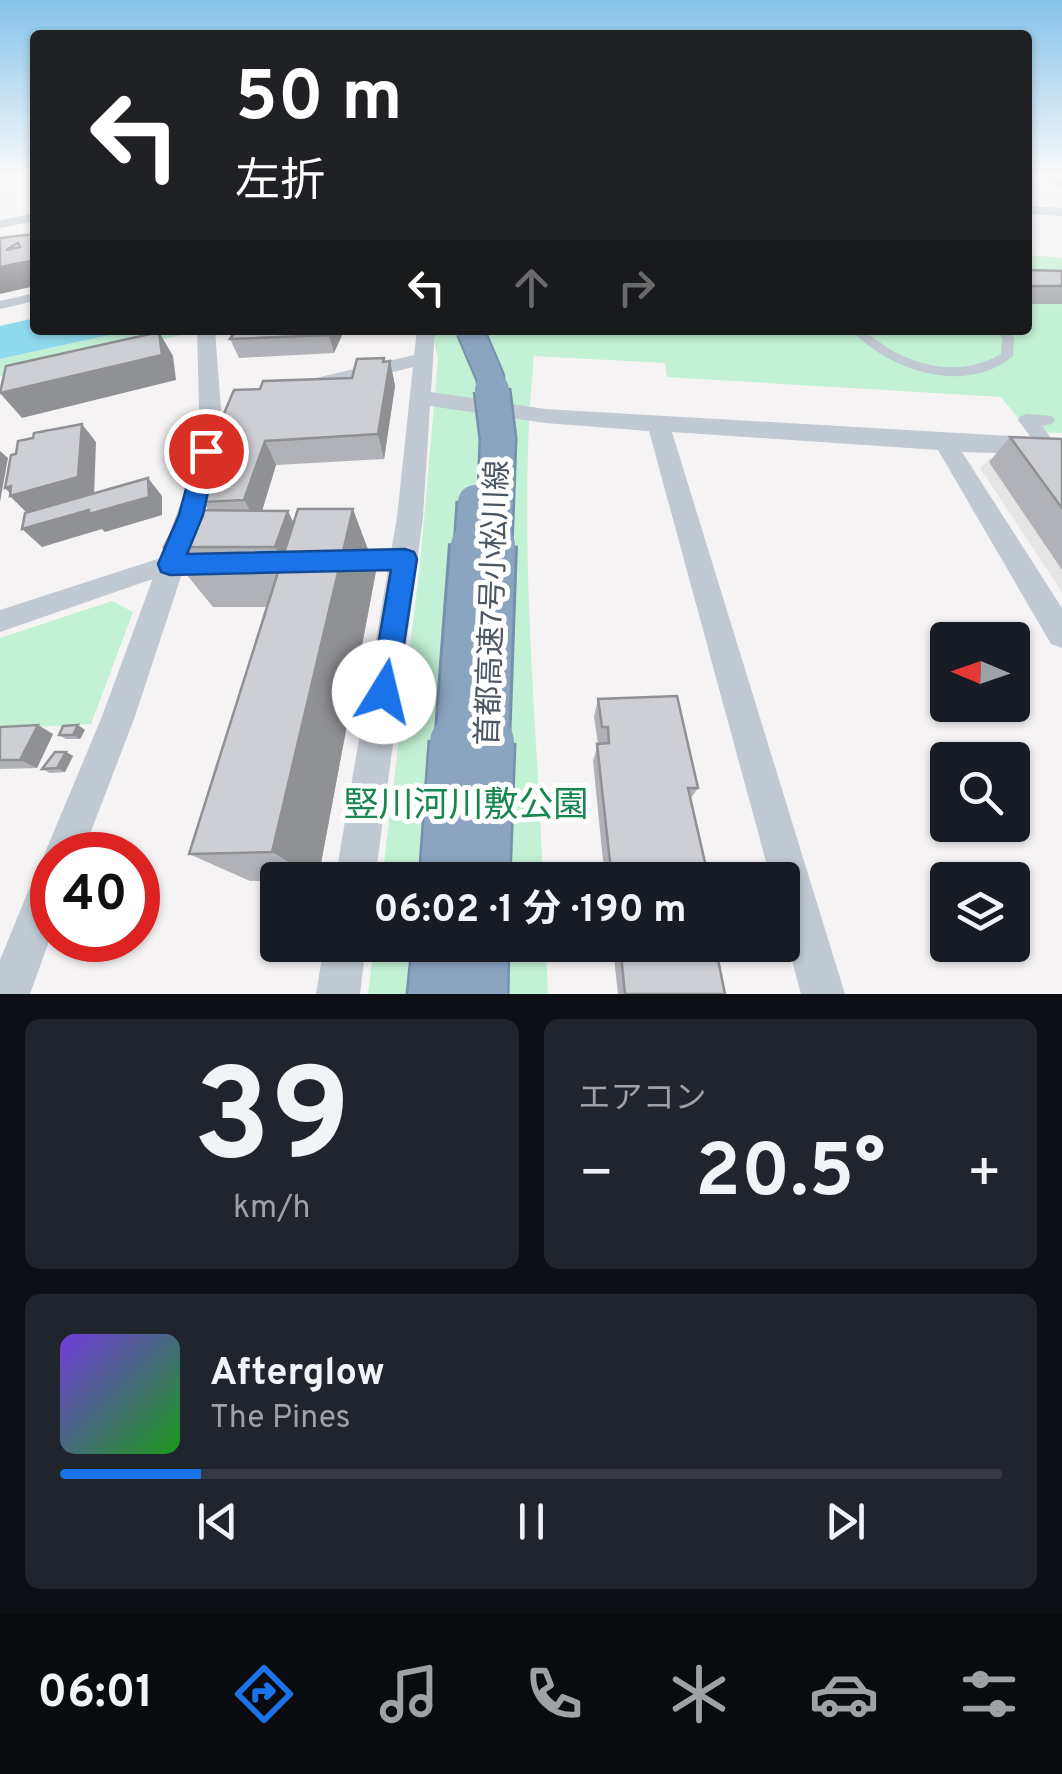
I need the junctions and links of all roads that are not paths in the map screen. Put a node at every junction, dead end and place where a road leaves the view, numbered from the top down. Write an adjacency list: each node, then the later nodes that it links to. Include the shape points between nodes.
1 (30, 298): 2 (street)
2 (0, 305)
3 (206, 335): 18 (street, via 219,407)
4 (472, 335): 25 (highway, 首都高速7号小松川線, bridge, via 490,377 498,439)
5 (480, 335): 10 (street)
6 (865, 335): 7 (street, via 892,356 962,371 986,370 1007,356)
7 (1006, 335)
8 (430, 337): 9 (street); 11 (street); 24 (highway, 首都高速7号小松川線, bridge, via 470,379 476,441)
9 (282, 392)
10 (482, 393)
11 (423, 398): 13 (street, via 521,414); 16 (street)
12 (1046, 420): 15 (street, via 1027,420)
13 (659, 424): 14 (street); 34 (street)
14 (945, 443): 15 (street); 21 (street)
15 (1055, 447)
16 (405, 559): 17 (street); 23 (street)
17 (318, 561)
18 (170, 564): 19 (street); 20 (street); 22 (street)
19 (204, 564)
20 (0, 620)
21 (1062, 634)
22 (72, 832)
23 (359, 862)
24 (447, 862)
25 (483, 862)
26 (30, 938): 30 (street)
27 (343, 962): 31 (street)
28 (441, 962): 32 (highway)
29 (478, 962): 33 (highway)
30 (8, 994)
31 (338, 994)
32 (438, 994)
33 (477, 994)
34 (824, 994)

